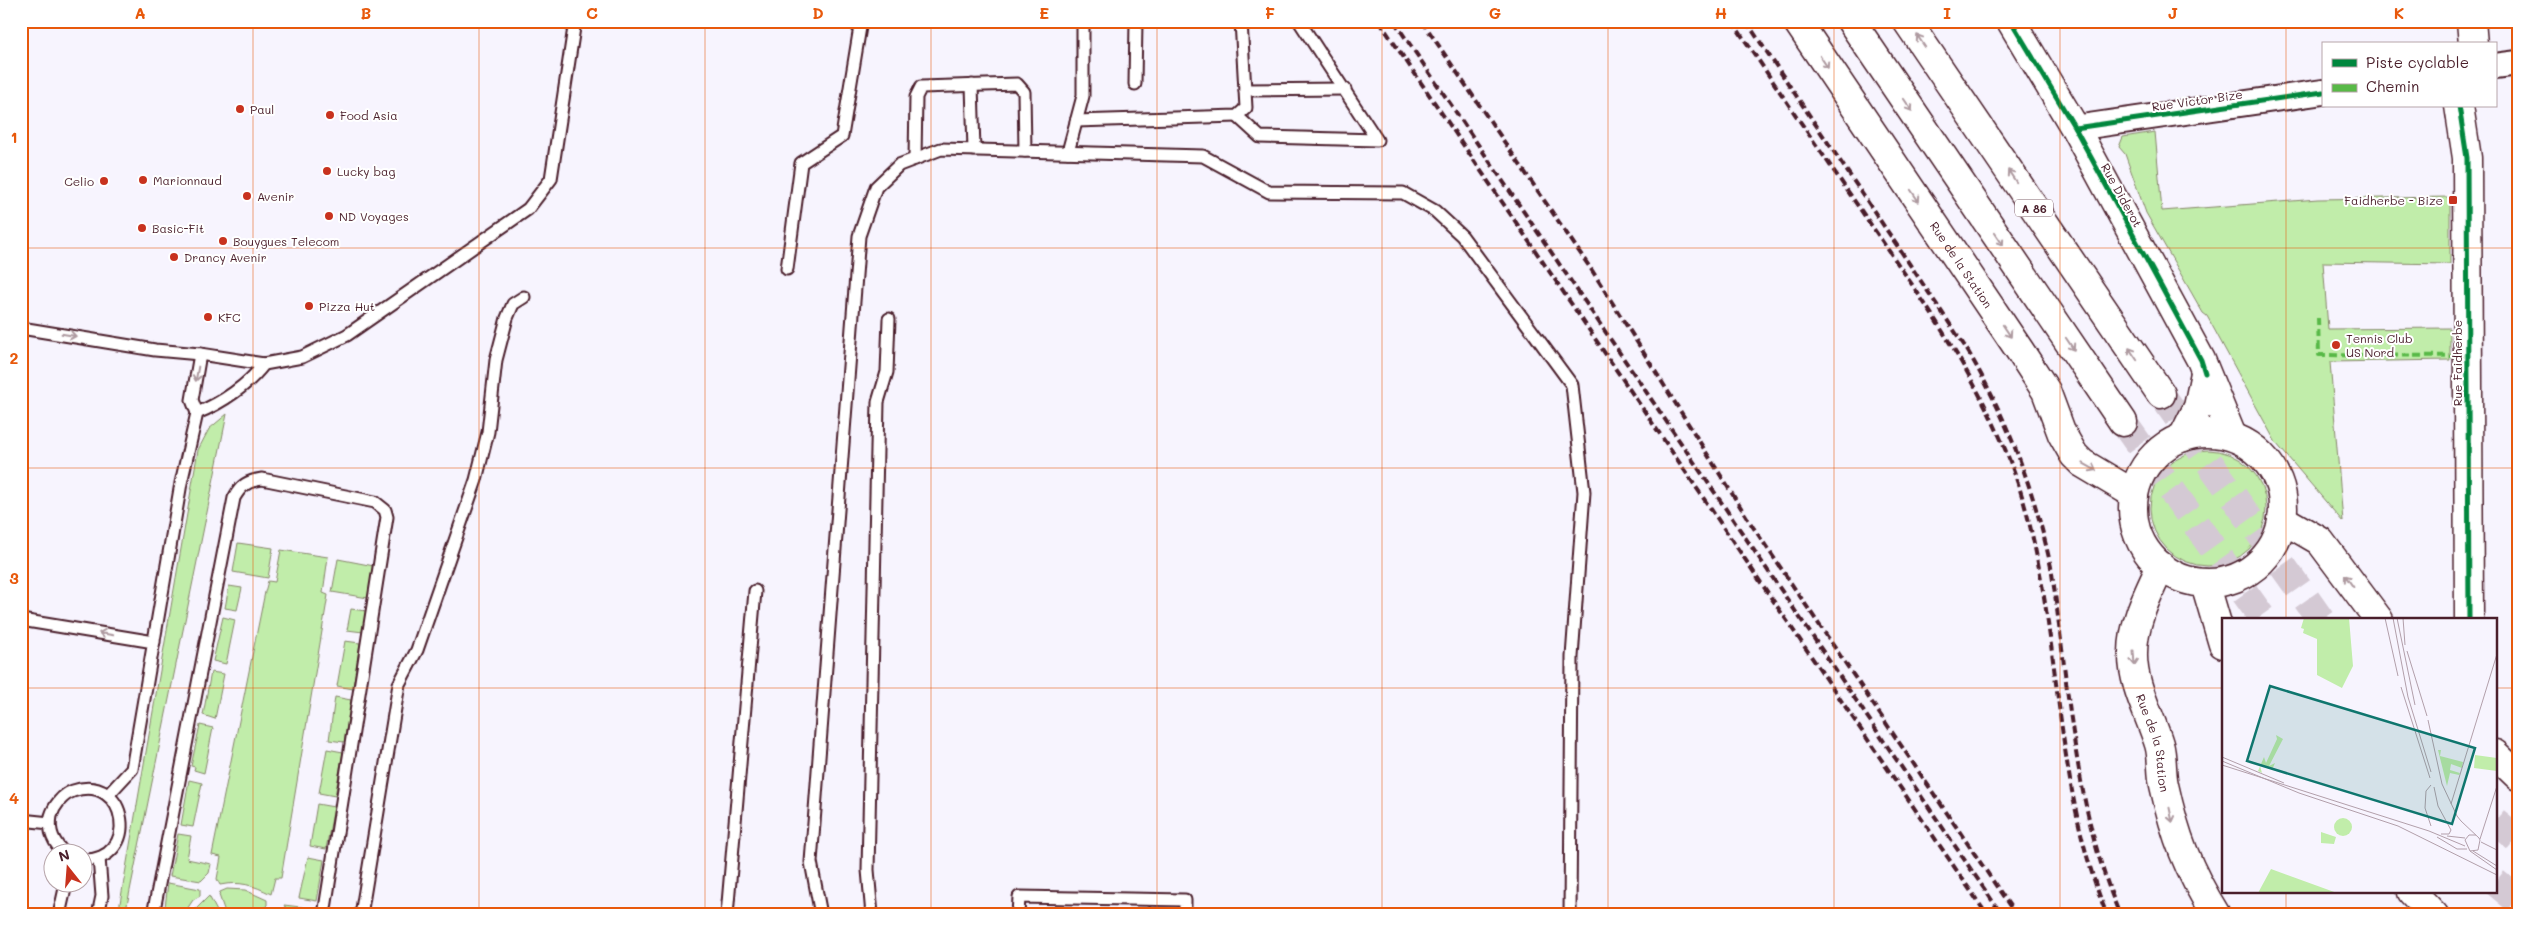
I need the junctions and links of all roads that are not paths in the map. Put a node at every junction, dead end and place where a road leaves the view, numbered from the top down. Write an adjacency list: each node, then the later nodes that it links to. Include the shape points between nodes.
1 (575, 21): 37 (lane, via 551,179 528,210 347,336 302,357)
2 (861, 21): 32 (lane, via 842,136 801,163)
3 (1083, 21): 25 (lane, via 1082,96)
4 (1136, 21): 17 (lane)
5 (1241, 21): 20 (lane)
6 (1299, 21): 19 (lane)
7 (1797, 21): 44 (main road, Rue de la Station, one-way to 44, via 2046,391 2062,434 2074,455)
8 (1851, 21): 41 (main road, one-way to 41)
9 (1907, 21): 39 (main road, A 86, one-way to 9)
10 (2011, 21): 26 (main road, Rue Diderot)
11 (2460, 21): 13 (main road)
12 (2471, 21): 14 (main road)
13 (2458, 42)
14 (2473, 42)
15 (2518, 63): 16 (street)
16 (2496, 66)
17 (1135, 84)
18 (972, 85): 27 (lane); 28 (lane, via 1017,84 1024,92); 31 (lane, via 921,87 916,97)
19 (1345, 89): 20 (lane); 24 (lane, via 1377,140 1260,137)
20 (1245, 90): 24 (lane, via 1246,108)
21 (2322, 92): 26 (street, Rue Victor Bize)
22 (2459, 108): 30 (main road, Rue Faidherbe)
23 (2474, 108): 30 (main road)
24 (1237, 116): 25 (lane)
25 (1076, 121): 29 (lane)
26 (2075, 128): 38 (main road, Rue Diderot, via 2201,360)
27 (974, 150): 28 (lane); 31 (lane, via 941,149)
28 (1024, 151): 29 (lane)
29 (1068, 152): 74 (lane, via 1203,156 1269,192 1403,193 1435,211 1462,236 1572,384 1584,492 1572,657)
30 (2467, 158): 50 (main road, Rue Faidherbe)
31 (915, 159): 70 (lane, via 899,165 876,187 859,236 811,862)
32 (788, 269)
33 (524, 297): 68 (lane, via 513,304 507,318 496,360 488,432 476,480 417,650 399,684)
34 (889, 318): 71 (lane, via 887,372 878,402 868,870)
35 (21, 328): 36 (lane, one-way to 36, via 155,350)
36 (200, 354): 37 (lane); 40 (lane, one-way to 40, via 192,400)
37 (264, 364): 40 (lane, via 248,382 212,407)
38 (2205, 373): 42 (main road, via 2198,407); 43 (main road, Rue Diderot)
39 (2161, 394)
40 (197, 413): 53 (lane, via 181,483)
41 (2123, 422)
42 (2183, 436): 43 (main road, via 2216,433); 44 (main road, via 2160,449 2143,469)
43 (2232, 436): 45 (main road, via 2261,455 2277,478 2282,498)
44 (2134, 494): 46 (main road, via 2137,534 2147,552)
45 (2282, 519): 47 (main road, via 2268,552 2256,565 2223,581); 49 (main road, one-way to 45, via 2320,542)
46 (2161, 566): 47 (main road, via 2182,578); 75 (main road, Rue de la Station, one-way to 75, via 2141,610 2134,637 2134,666 2160,746 2163,782 2180,848)
47 (2205, 583): 52 (main road)
48 (755, 590): 69 (lane)
49 (2377, 618)
50 (2469, 618)
51 (21, 620): 53 (lane, one-way to 51)
52 (2222, 641)
53 (154, 642): 56 (lane, via 132,768)
54 (2496, 755): 55 (main road)
55 (2518, 776)
56 (108, 795): 58 (lane, via 83,788 70,792 52,811); 60 (lane, via 121,814 122,826 118,842)
57 (21, 820): 58 (lane)
58 (50, 824): 59 (lane)
59 (57, 844)
60 (99, 858): 61 (lane); 65 (lane, via 102,896)
61 (92, 859)
62 (64, 894): 64 (lane)
63 (2414, 894): 76 (main road)
64 (59, 915)
65 (98, 915)
66 (153, 915): 67 (lane, via 234,498 249,481 262,479 375,502 385,510 387,517)
67 (324, 915)
68 (361, 915)
69 (726, 915)
70 (821, 915)
71 (872, 915)
72 (1018, 915): 73 (lane, via 1019,897 1185,900)
73 (1185, 915)
74 (1570, 915)
75 (2216, 915)
76 (2434, 915)

